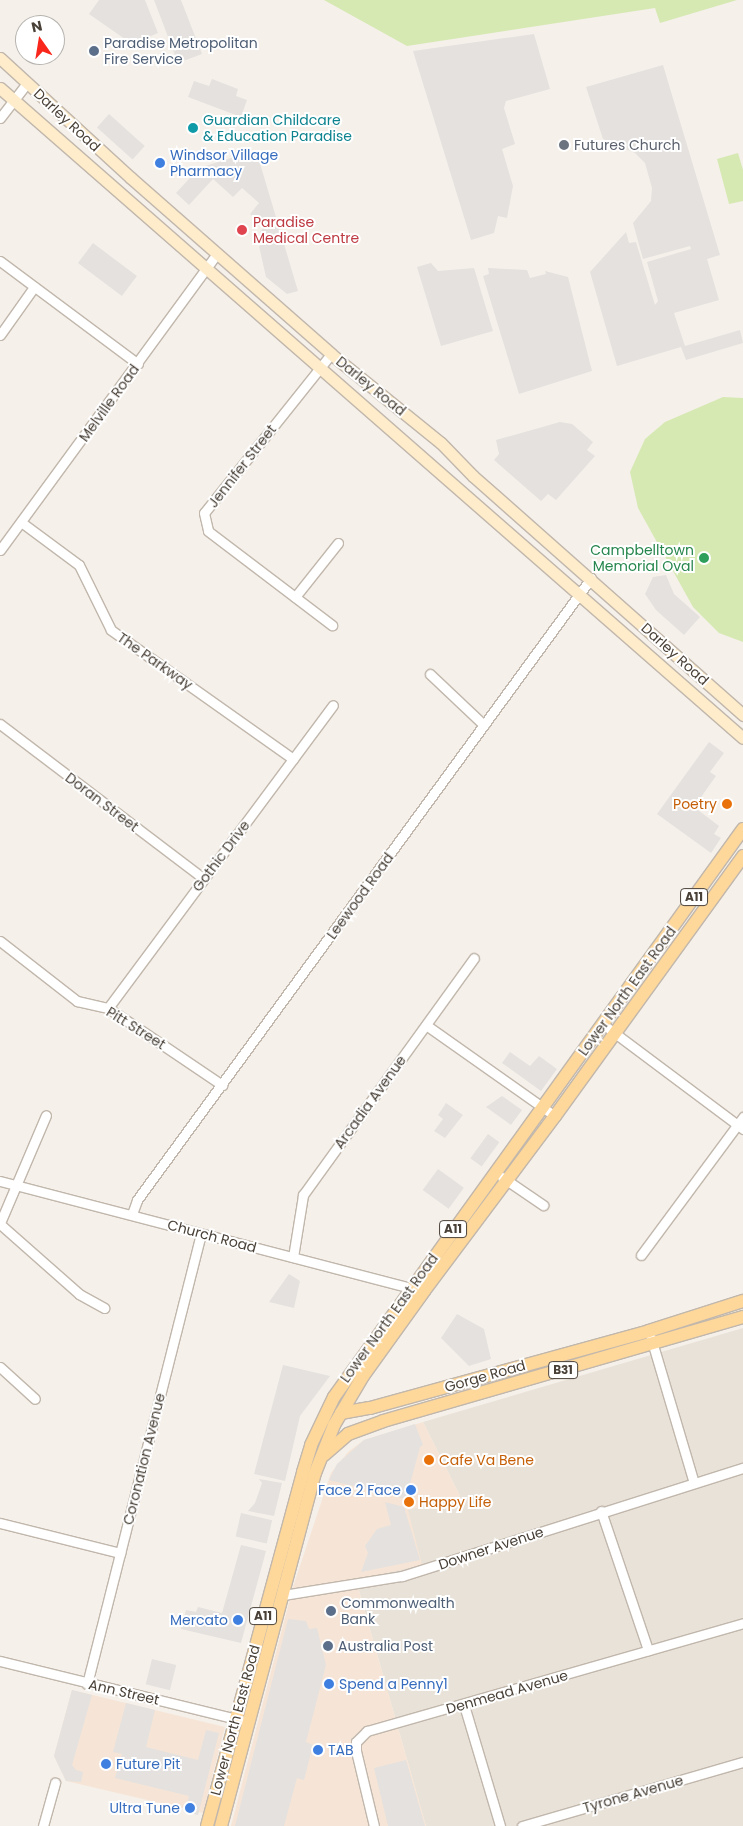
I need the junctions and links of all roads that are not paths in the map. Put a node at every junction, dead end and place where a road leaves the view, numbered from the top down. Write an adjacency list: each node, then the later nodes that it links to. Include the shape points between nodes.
1 (0, 58): 2 (main road, Darley Road)
2 (27, 83): 4 (street); 6 (main road, Darley Road)
3 (0, 88): 4 (main road, Darley Road)
4 (13, 100): 5 (street); 8 (main road, Darley Road)
5 (0, 118)
6 (218, 254): 8 (street, Melville Road); 11 (main road, Darley Road)
7 (0, 261): 9 (street)
8 (207, 270): 12 (street, Melville Road); 13 (main road, Darley Road)
9 (34, 286): 10 (street); 12 (street)
10 (0, 334)
11 (332, 354): 13 (street, Jennifer Street); 17 (main road, Darley Road, via 441,443 473,476)
12 (138, 364): 14 (street, Melville Road)
13 (319, 369): 18 (main road, Darley Road); 19 (street, Jennifer Street, via 204,513 208,530)
14 (21, 522): 16 (street, Melville Road); 27 (street, The Parkway, via 79,565 111,630)
15 (338, 543): 19 (street)
16 (0, 550)
17 (591, 578): 18 (street, Leewood Road); 23 (main road, Darley Road)
18 (579, 596): 25 (street, Leewood Road); 26 (main road, Darley Road)
19 (295, 597): 20 (street, Jennifer Street)
20 (332, 625)
21 (430, 674): 25 (street)
22 (333, 705): 27 (street, Gothic Drive)
23 (743, 715)
24 (0, 724): 30 (street, Doran Street)
25 (484, 725): 37 (street, Leewood Road)
26 (743, 738)
27 (293, 759): 30 (street, Gothic Drive)
28 (743, 828): 35 (main road, Lower North East Road / A11)
29 (743, 856): 36 (main road, Lower North East Road / A11)
30 (204, 879): 33 (street, Gothic Drive)
31 (0, 941): 33 (street, Pitt Street, via 77,1001)
32 (474, 958): 34 (street, Arcadia Avenue)
33 (108, 1008): 37 (street, Pitt Street)
34 (426, 1025): 38 (street); 52 (street, Arcadia Avenue, via 303,1195)
35 (604, 1025): 36 (street); 38 (main road, Lower North East Road / A11)
36 (616, 1033): 40 (main road, Lower North East Road / A11); 42 (street)
37 (222, 1085): 48 (street, Leewood Road, via 137,1200)
38 (542, 1107): 40 (street); 43 (main road, Lower North East Road / A11)
39 (46, 1115): 46 (street)
40 (555, 1116): 45 (main road, Lower North East Road / A11)
41 (743, 1116): 42 (street)
42 (740, 1127): 51 (street)
43 (494, 1172): 45 (street); 53 (main road, Lower North East Road / A11)
44 (0, 1181): 46 (street, Church Road)
45 (507, 1181): 47 (street); 53 (main road, Lower North East Road / A11)
46 (16, 1185): 48 (street, Church Road); 49 (street)
47 (543, 1205)
48 (132, 1214): 50 (street, Church Road)
49 (0, 1224): 55 (street, via 79,1294)
50 (201, 1234): 52 (street, Church Road); 68 (street, Coronation Avenue)
51 (641, 1255)
52 (293, 1257): 53 (street, Church Road)
53 (418, 1289): 61 (main road, Lower North East Road / A11, via 340,1386)
54 (743, 1301): 57 (main road, Gorge Road / B31)
55 (104, 1308)
56 (743, 1317): 58 (main road, Gorge Road / B31)
57 (649, 1330): 58 (street); 61 (main road, Gorge Road / B31, via 370,1408)
58 (653, 1345): 62 (main road, Gorge Road / B31); 65 (street)
59 (0, 1367): 60 (street)
60 (35, 1398)
61 (335, 1411): 62 (main road, Gorge Road / B31, via 352,1418); 63 (main road, Lower North East Road / A11); 75 (main road, Lower North East Road / A11, via 302,1472)
62 (383, 1421): 63 (main road, Gorge Road / B31, via 348,1434)
63 (322, 1456): 69 (main road, Lower North East Road / A11)
64 (743, 1468): 65 (street, Downer Avenue)
65 (694, 1483): 66 (street, Downer Avenue)
66 (600, 1511): 69 (street, Downer Avenue, via 402,1576); 71 (street)
67 (0, 1523): 68 (street)
68 (120, 1553): 73 (street, Coronation Avenue)
69 (283, 1595): 76 (main road, Lower North East Road / A11)
70 (743, 1623): 71 (street, Denmead Avenue)
71 (648, 1650): 74 (street, Denmead Avenue)
72 (0, 1661): 73 (street, Ann Street)
73 (87, 1684): 75 (street, Ann Street)
74 (464, 1705): 82 (street, Denmead Avenue, via 367,1732 360,1737 356,1751); 83 (street)
75 (234, 1719): 76 (street, Ann Street); 80 (main road, Lower North East Road / A11)
76 (248, 1722): 81 (main road, Lower North East Road / A11)
77 (743, 1762): 84 (street, Tyrone Avenue)
78 (54, 1783): 79 (street)
79 (43, 1826)
80 (207, 1826)
81 (221, 1826)
82 (374, 1826)
83 (500, 1826)
84 (522, 1826)

